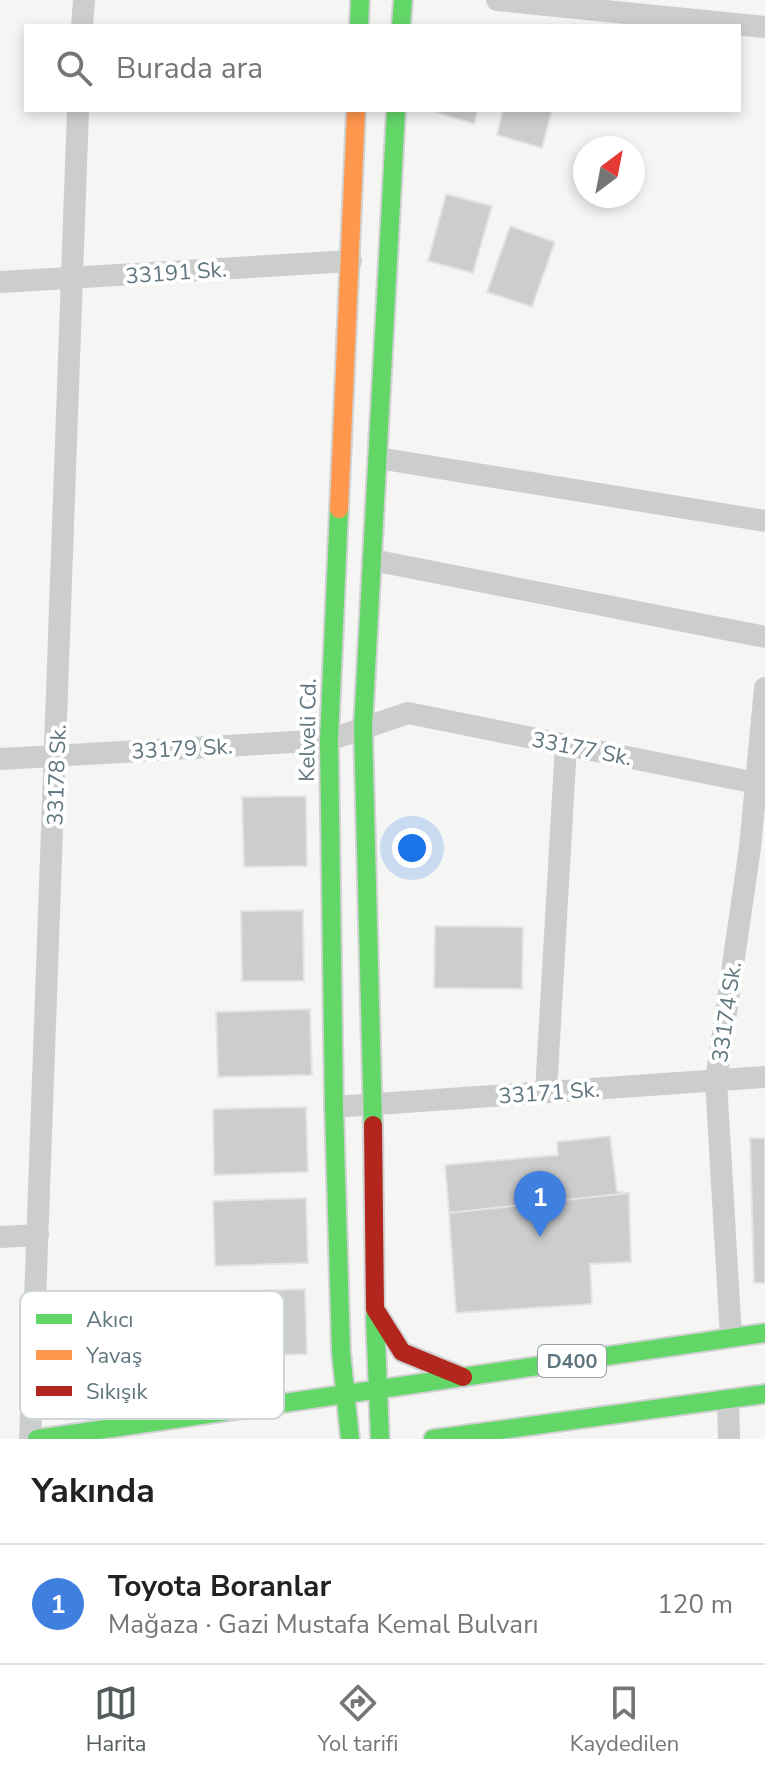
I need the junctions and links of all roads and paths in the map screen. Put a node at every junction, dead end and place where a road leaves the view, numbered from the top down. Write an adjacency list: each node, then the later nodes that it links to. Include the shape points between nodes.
1 (84, 0): 5 (street)
2 (360, 0): 6 (main road)
3 (403, 0): 7 (main road)
4 (497, 0): 8 (street)
5 (82, 24)
6 (359, 24)
7 (401, 24)
8 (735, 24)
9 (741, 25): 10 (street)
10 (765, 27)
11 (78, 112): 15 (street, 33178 Sk.)
12 (356, 112): 14 (main road, Kelveli Cd.)
13 (396, 112): 17 (main road)
14 (351, 261): 15 (street, 33191 Sk.); 24 (main road, Kelveli Cd.)
15 (70, 279): 16 (street, 33191 Sk.); 26 (street, 33178 Sk.)
16 (0, 282)
17 (378, 458): 18 (street); 19 (main road)
18 (765, 521)
19 (372, 560): 20 (street); 23 (main road)
20 (765, 637)
21 (765, 688): 28 (street, 33174 Sk.)
22 (408, 713): 23 (street, 33179 Sk.); 25 (street, 33177 Sk.)
23 (363, 727): 24 (street, 33179 Sk.); 33 (main road)
24 (329, 740): 26 (street, 33179 Sk.); 34 (main road, Kelveli Cd.)
25 (566, 745): 28 (street, 33177 Sk.); 32 (street)
26 (57, 755): 27 (street, 33179 Sk.); 35 (street, 33178 Sk.)
27 (0, 759)
28 (756, 783): 29 (street, 33174 Sk.)
29 (757, 848): 31 (street, 33174 Sk.)
30 (765, 1077): 31 (street, 33171 Sk.)
31 (716, 1081): 32 (street, 33171 Sk.); 40 (street, 33174 Sk.)
32 (546, 1092): 33 (street, 33171 Sk.)
33 (373, 1103): 34 (street, 33171 Sk.); 38 (main road)
34 (334, 1107): 42 (main road, Kelveli Cd.)
35 (38, 1235): 36 (street); 37 (street, 33178 Sk.)
36 (0, 1237)
37 (36, 1291)
38 (375, 1309): 41 (main road); 43 (main road, via 402,1352)
39 (765, 1333): 40 (main road, D400)
40 (731, 1337): 43 (main road, D400)
41 (378, 1345): 42 (main road); 44 (main road)
42 (341, 1352): 45 (main road, Kelveli Cd.)
43 (465, 1378): 44 (main road, D400)
44 (380, 1390): 45 (main road, D400); 54 (main road)
45 (346, 1393): 48 (main road, D400); 53 (main road, Kelveli Cd.)
46 (765, 1394): 47 (main road)
47 (728, 1399): 55 (main road); 56 (street)
48 (284, 1402)
49 (31, 1419): 51 (street, 33178 Sk.)
50 (171, 1419): 52 (main road, D400)
51 (30, 1439)
52 (37, 1439)
53 (350, 1439)
54 (380, 1439)
55 (433, 1439)
56 (729, 1439)

